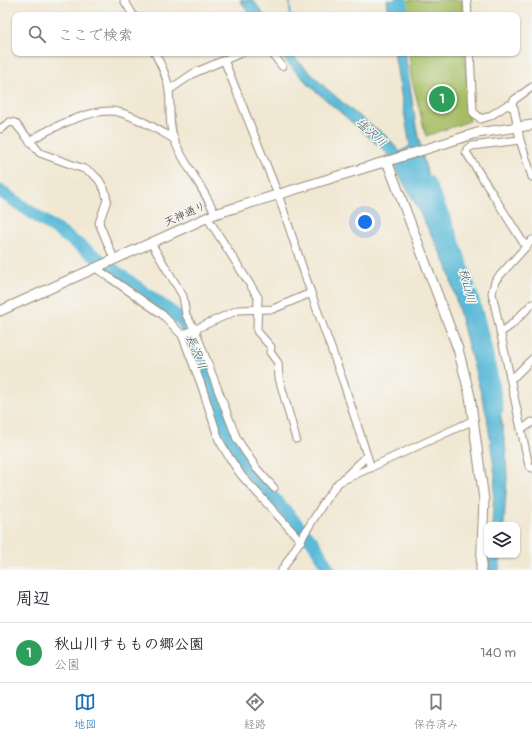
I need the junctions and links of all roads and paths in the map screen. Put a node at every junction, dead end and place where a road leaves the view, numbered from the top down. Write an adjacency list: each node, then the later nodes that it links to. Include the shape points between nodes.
1 (124, 0): 3 (street)
2 (467, 0): 4 (street)
3 (131, 12)
4 (468, 12)
5 (157, 56): 12 (street, via 163,67)
6 (234, 56): 9 (street)
7 (274, 56): 10 (street)
8 (470, 56): 13 (street, via 473,112 476,116 481,119 507,105)
9 (224, 60): 12 (street, via 194,73); 22 (street)
10 (282, 66)
11 (532, 87): 13 (street, via 514,100)
12 (169, 90): 17 (street, via 171,130)
13 (511, 106): 15 (street, via 514,108)
14 (532, 125): 15 (street, 天神通り)
15 (517, 126): 18 (street); 20 (street, 天神通り, via 477,133)
16 (0, 129): 19 (street, via 10,122 14,123)
17 (174, 139): 19 (street, via 120,112 107,110 52,129); 23 (street, via 208,198)
18 (520, 140): 21 (street); 26 (street, via 472,146 466,152)
19 (29, 141): 27 (street, via 40,153 84,169 99,180 107,200 99,223)
20 (388, 161): 22 (street, 天神通り); 38 (street, via 458,349)
21 (532, 177)
22 (278, 194): 23 (street, 天神通り); 29 (street)
23 (211, 216): 25 (street, 天神通り); 31 (street, via 258,297)
24 (532, 240): 26 (street)
25 (151, 243): 27 (street, 天神通り); 33 (street, via 183,296 186,315)
26 (526, 247): 34 (street, via 494,282 492,292)
27 (112, 260): 28 (street, 天神通り)
28 (97, 267): 32 (street, 天神通り); 35 (street, via 162,315)
29 (311, 293): 31 (street, via 273,309); 42 (street)
30 (532, 304): 34 (street)
31 (259, 310): 33 (street, via 238,310); 41 (street, via 257,331 271,347 270,352 278,363 279,378)
32 (0, 311)
33 (194, 330): 35 (street); 46 (street, via 237,439 253,464)
34 (500, 334): 37 (street)
35 (182, 335): 47 (street, via 202,384 219,440 241,475)
36 (532, 359): 37 (street)
37 (510, 378): 40 (street)
38 (474, 420): 43 (street); 49 (street, via 484,500)
39 (532, 422): 40 (street)
40 (521, 428): 44 (street, via 529,466)
41 (296, 439)
42 (367, 456): 43 (street); 45 (street)
43 (371, 468): 45 (street)
44 (532, 468)
45 (339, 482): 47 (street)
46 (274, 488)
47 (301, 541): 48 (street)
48 (282, 570)
49 (481, 570)

